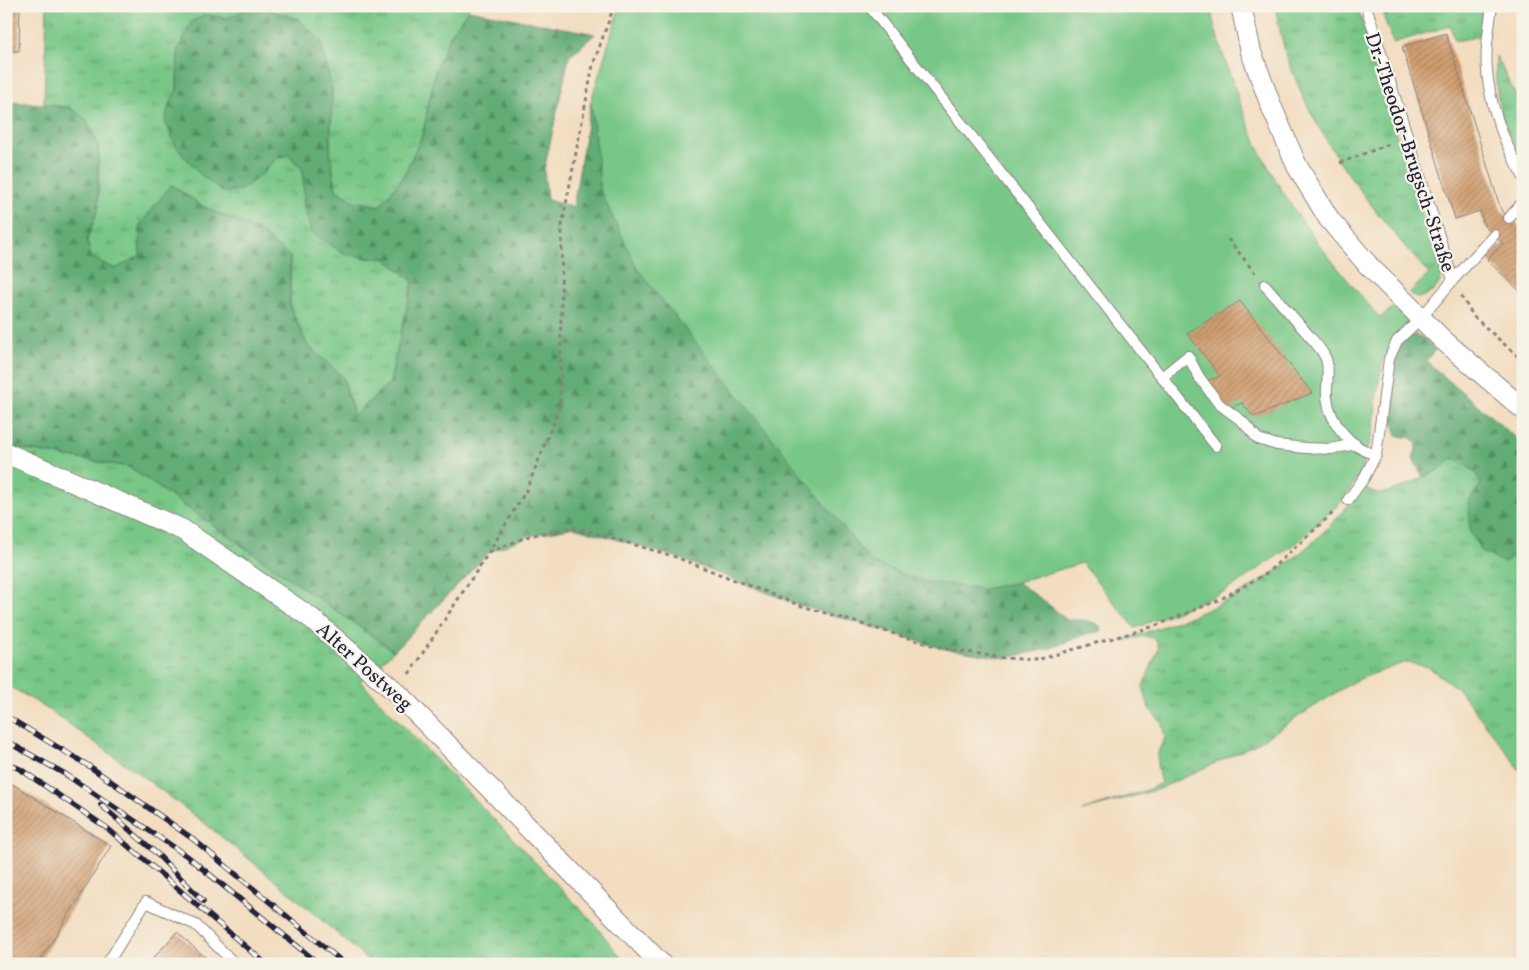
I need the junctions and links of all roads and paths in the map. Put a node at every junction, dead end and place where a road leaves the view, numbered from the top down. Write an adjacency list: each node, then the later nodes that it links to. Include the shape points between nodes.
1 (614, 6): 24 (path, via 593,65 562,225 560,406 527,489)
2 (869, 6): 17 (lane)
3 (1241, 6): 15 (street, via 1251,52 1297,166 1329,219 1368,265)
4 (1366, 6): 6 (lane, Dr.-Theodor-Brugsch-Straße)
5 (1492, 6): 8 (lane, via 1487,72 1496,117 1511,156)
6 (1407, 138): 7 (path); 13 (lane, Dr.-Theodor-Brugsch-Straße)
7 (1340, 163)
8 (1523, 176)
9 (1523, 202): 10 (lane)
10 (1509, 218)
11 (1494, 235): 13 (lane)
12 (1228, 239): 14 (path)
13 (1453, 280): 15 (lane, Dr.-Theodor-Brugsch-Straße); 16 (path, via 1474,317)
14 (1265, 285): 19 (lane, via 1325,358 1327,398 1334,421)
15 (1421, 318): 18 (street); 22 (lane, Dr.-Theodor-Brugsch-Straße, via 1397,341 1389,359)
16 (1523, 361)
17 (1162, 377): 19 (lane, via 1188,356 1219,404 1242,421 1258,439 1305,448 1331,449); 20 (lane)
18 (1523, 408)
19 (1355, 444): 22 (lane)
20 (1216, 446)
21 (6, 453): 25 (street, Alter Postweg, via 183,530 311,618)
22 (1376, 455): 23 (lane, Dr.-Theodor-Brugsch-Straße)
23 (1348, 500): 24 (path, via 1267,573 1219,600 1155,626 1037,660 941,648 799,605 673,556 574,527 529,536)
24 (489, 552): 25 (path)
25 (397, 693): 28 (street, Alter Postweg)
26 (107, 964): 27 (lane, via 146,902 196,926)
27 (234, 964)
28 (661, 964)

